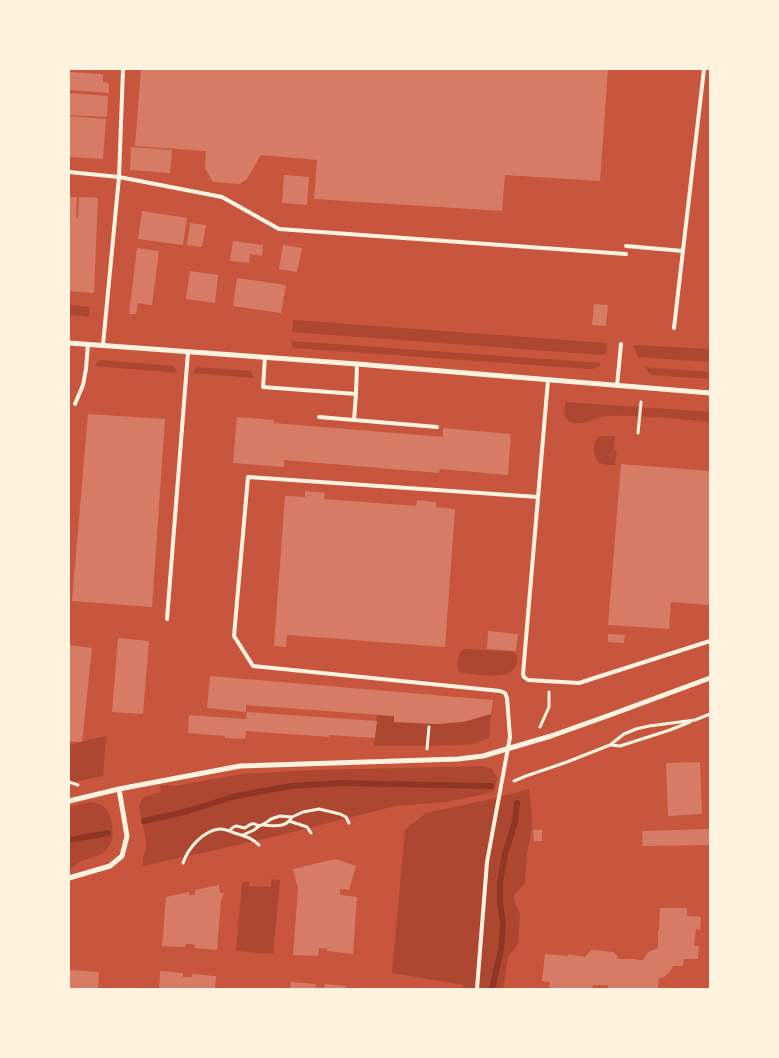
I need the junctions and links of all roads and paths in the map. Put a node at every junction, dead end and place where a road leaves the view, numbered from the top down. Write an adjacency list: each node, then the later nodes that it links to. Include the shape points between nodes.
1 (123, 69): 4 (lane)
2 (704, 69): 6 (lane)
3 (69, 172): 4 (lane)
4 (119, 177): 7 (lane, via 222,197 279,229); 12 (lane)
5 (626, 246): 6 (lane)
6 (684, 251): 8 (lane)
7 (626, 254)
8 (674, 328)
9 (69, 343): 10 (street)
10 (88, 344): 12 (street); 21 (lane, via 84,380)
11 (621, 344): 17 (lane)
12 (102, 345): 13 (street)
13 (188, 352): 14 (street); 27 (lane)
14 (265, 357): 15 (street); 19 (lane, via 263,387)
15 (358, 364): 16 (street); 19 (lane)
16 (548, 380): 17 (street); 26 (lane)
17 (617, 386): 18 (street)
18 (710, 393)
19 (356, 394): 23 (lane)
20 (641, 402): 25 (path)
21 (75, 404)
22 (318, 417): 23 (lane)
23 (354, 420): 24 (lane)
24 (437, 427)
25 (638, 433)
26 (538, 497): 30 (lane, via 522,674 528,680); 36 (lane, via 248,477 234,636 253,666 500,691 507,698)
27 (167, 619)
28 (710, 641): 30 (lane, via 578,683)
29 (710, 678): 36 (street)
30 (550, 682): 34 (path, via 549,707)
31 (710, 714): 32 (path)
32 (695, 720): 35 (path, via 620,746); 35 (path, via 649,726 624,734)
33 (429, 727): 37 (path)
34 (539, 728)
35 (610, 745): 41 (path, via 514,781)
36 (508, 749): 40 (street, via 458,759 240,766); 41 (lane)
37 (427, 750)
38 (69, 782): 39 (path)
39 (78, 785)
40 (119, 789): 42 (street); 52 (street, via 126,836 122,856 110,866)
41 (500, 794): 53 (lane, via 487,862)
42 (69, 801)
43 (292, 817): 44 (path); 45 (path, via 319,809 340,814); 46 (path, via 280,816)
44 (289, 821): 46 (path, via 277,826); 48 (path, via 307,827)
45 (349, 823)
46 (261, 825): 47 (path, via 251,823 245,828 238,825); 49 (path)
47 (230, 830): 49 (path); 51 (path, via 220,829 204,835)
48 (311, 833)
49 (243, 835): 50 (path)
50 (259, 845)
51 (183, 863)
52 (69, 878)
53 (476, 989)

